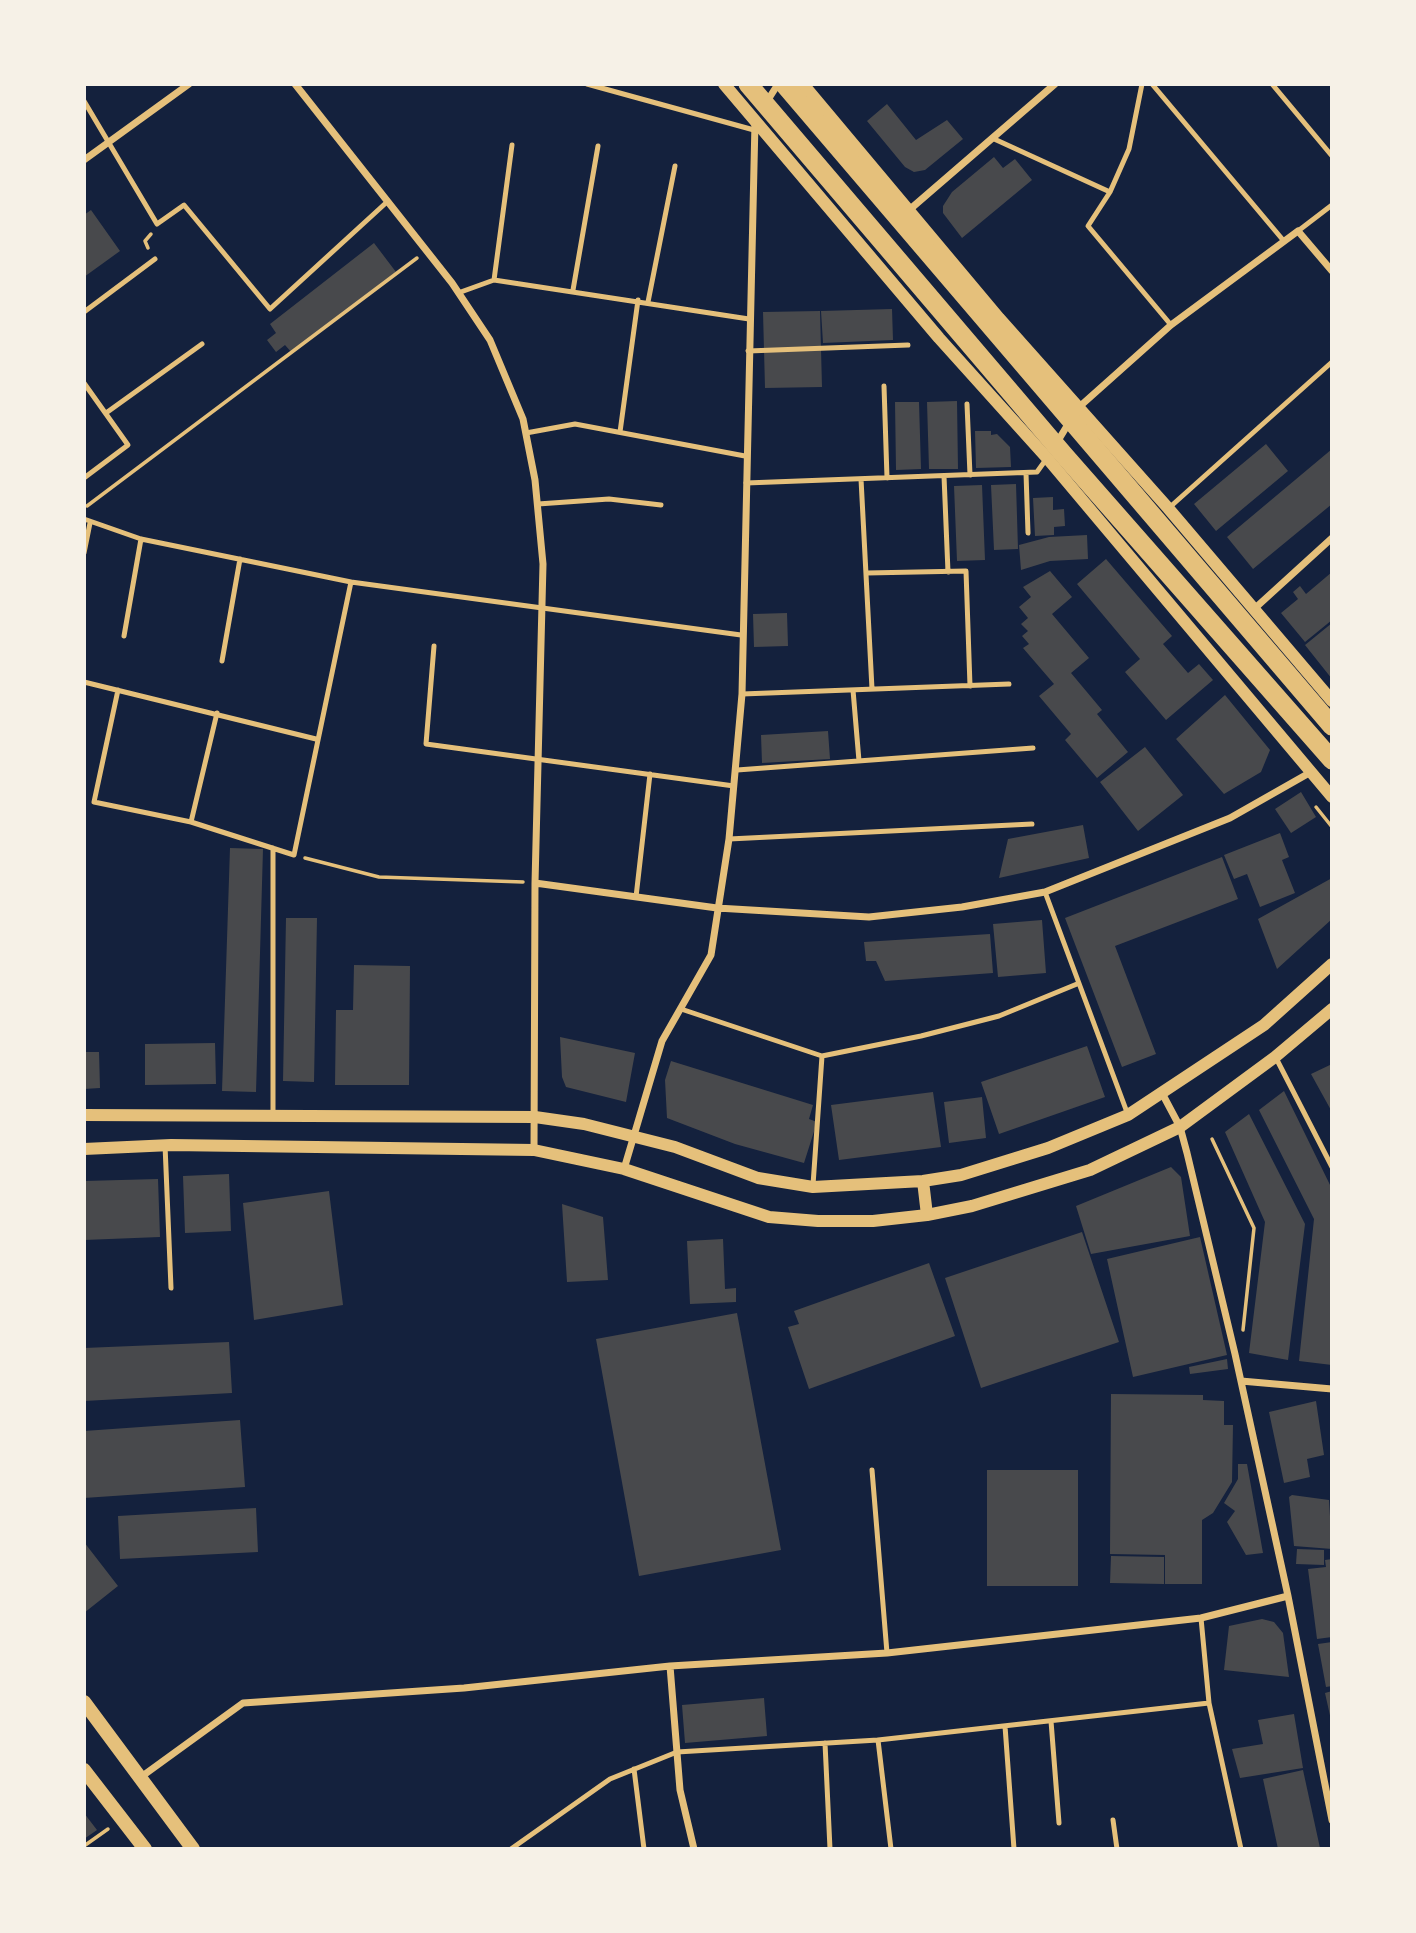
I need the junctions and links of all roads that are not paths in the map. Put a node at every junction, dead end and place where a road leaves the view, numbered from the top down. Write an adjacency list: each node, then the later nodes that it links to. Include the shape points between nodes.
1 (189, 84): 16 (street)
2 (295, 84): 23 (street)
3 (588, 84): 14 (lane)
4 (724, 84): 14 (street)
5 (748, 84): 90 (highway)
6 (778, 84): 14 (street)
7 (784, 84): 85 (highway)
8 (803, 84): 25 (street)
9 (1055, 84): 15 (street)
10 (1142, 84): 22 (lane, via 1129,149)
11 (1152, 84): 27 (lane)
12 (1272, 84): 19 (lane)
13 (84, 102): 16 (lane)
14 (755, 125): 36 (street); 50 (street)
15 (992, 138): 22 (lane); 25 (street)
16 (107, 144): 20 (street); 23 (lane, via 157,223 184,205 270,309)
17 (512, 145): 30 (lane)
18 (598, 146): 31 (lane)
19 (1332, 156)
20 (84, 160)
21 (675, 166): 34 (lane)
22 (1110, 192): 37 (lane, via 1088,226)
23 (388, 201): 32 (street)
24 (1332, 205): 26 (lane)
25 (908, 211): 45 (street)
26 (1298, 231): 27 (street); 29 (street)
27 (1283, 240): 37 (street)
28 (155, 259): 35 (lane)
29 (1332, 271)
30 (494, 280): 31 (lane); 32 (lane)
31 (573, 290): 33 (lane)
32 (458, 293): 48 (street, via 490,340)
33 (638, 300): 34 (lane); 47 (lane)
34 (648, 302): 36 (lane)
35 (84, 312)
36 (749, 319): 40 (street)
37 (1171, 325): 45 (street)
38 (202, 344): 46 (lane)
39 (908, 345): 40 (lane)
40 (748, 351): 49 (street)
41 (1332, 362): 60 (lane)
42 (84, 383): 46 (lane)
43 (884, 386): 55 (lane)
44 (967, 404): 52 (lane)
45 (1077, 409): 50 (street); 60 (street)
46 (106, 414): 54 (lane, via 128,444)
47 (620, 432): 48 (lane, via 575,424); 49 (lane)
48 (526, 433): 58 (street)
49 (745, 456): 57 (street)
50 (1047, 458): 51 (lane, via 1037,472); 93 (street)
51 (1026, 473): 52 (lane); 62 (lane)
52 (970, 475): 53 (lane)
53 (944, 476): 55 (lane); 67 (lane)
54 (84, 478)
55 (887, 478): 56 (lane)
56 (861, 479): 57 (lane); 68 (lane)
57 (745, 483): 72 (street)
58 (538, 504): 59 (lane, via 609,499); 70 (street)
59 (661, 505)
60 (1168, 508): 71 (street)
61 (87, 521): 64 (lane); 65 (lane)
62 (1028, 533)
63 (1332, 538): 71 (street)
64 (141, 539): 66 (lane); 73 (lane)
65 (84, 553)
66 (240, 559): 69 (lane); 75 (lane)
67 (948, 572): 68 (lane); 78 (lane, via 966,571)
68 (867, 573): 79 (lane)
69 (351, 582): 70 (lane); 86 (lane)
70 (542, 609): 72 (lane); 89 (street)
71 (1252, 611): 83 (street)
72 (741, 635): 82 (street)
73 (124, 636)
74 (434, 646): 89 (lane, via 426,744)
75 (222, 661)
76 (84, 682): 80 (lane)
77 (1009, 684): 78 (lane)
78 (970, 686): 79 (lane)
79 (872, 689): 81 (lane)
80 (118, 690): 84 (lane); 97 (lane, via 94,802)
81 (853, 690): 82 (lane); 91 (lane)
82 (742, 694): 92 (street)
83 (1332, 701)
84 (217, 712): 86 (lane); 97 (lane)
85 (1332, 726)
86 (316, 739): 100 (lane, via 294,855)
87 (1033, 748): 91 (lane)
88 (1332, 752): 93 (street)
89 (538, 760): 94 (lane); 101 (street)
90 (1332, 760)
91 (859, 761): 92 (lane)
92 (737, 770): 95 (street)
93 (1311, 772): 96 (street); 102 (street, via 1230,818)
94 (650, 774): 95 (lane); 103 (lane)
95 (734, 786): 99 (street)
96 (1332, 797)
97 (191, 821): 100 (lane)
98 (1032, 824): 99 (lane)
99 (729, 839): 104 (street)
100 (273, 848): 114 (lane)
101 (535, 883): 103 (street); 115 (street)
102 (1045, 892): 104 (street, via 869,917); 106 (lane)
103 (636, 897): 104 (street)
104 (717, 908): 107 (street, via 711,955)
105 (1332, 964): 111 (street, via 1264,1025)
106 (1077, 984): 109 (lane, via 999,1016); 113 (lane)
107 (681, 1009): 109 (lane); 117 (street, via 663,1041)
108 (1332, 1009): 110 (street)
109 (822, 1056): 124 (lane)
110 (1275, 1057): 116 (street); 121 (lane)
111 (1163, 1095): 113 (street); 116 (street)
112 (84, 1115): 114 (street)
113 (1128, 1115): 123 (street, via 1048,1148 961,1175)
114 (273, 1116): 115 (street)
115 (535, 1116): 117 (street); 120 (street)
116 (1180, 1127): 125 (street, via 1090,1170); 127 (street)
117 (634, 1137): 122 (street); 124 (street, via 758,1178)
118 (165, 1145): 119 (street); 120 (street); 126 (lane)
119 (84, 1149)
120 (534, 1150): 122 (street)
121 (1332, 1167)
122 (624, 1169): 125 (street, via 769,1217 818,1221)
123 (923, 1181): 124 (street); 125 (street)
124 (813, 1187)
125 (927, 1215)
126 (171, 1288)
127 (1241, 1381): 128 (street); 130 (street)
128 (1332, 1389)
129 (872, 1470): 132 (lane)
130 (1288, 1596): 131 (street); 144 (street)
131 (1201, 1618): 132 (street); 135 (lane)
132 (887, 1653): 133 (street)
133 (670, 1666): 140 (street); 143 (street, via 464,1688 243,1703)
134 (84, 1702): 143 (main road)
135 (1209, 1703): 136 (lane); 156 (lane)
136 (1051, 1721): 137 (lane); 146 (lane)
137 (1005, 1726): 138 (lane); 154 (lane)
138 (878, 1740): 139 (lane); 153 (lane)
139 (825, 1743): 140 (lane); 152 (lane)
140 (677, 1752): 141 (lane); 151 (street, via 680,1790)
141 (634, 1769): 149 (lane, via 610,1779); 150 (lane)
142 (84, 1770): 147 (main road)
143 (139, 1778): 148 (main road)
144 (1332, 1819)
145 (1113, 1820): 155 (lane)
146 (1059, 1823)
147 (145, 1849)
148 (193, 1849)
149 (511, 1849)
150 (644, 1849)
151 (694, 1849)
152 (830, 1849)
153 (891, 1849)
154 (1014, 1849)
155 (1117, 1849)
156 (1241, 1849)

